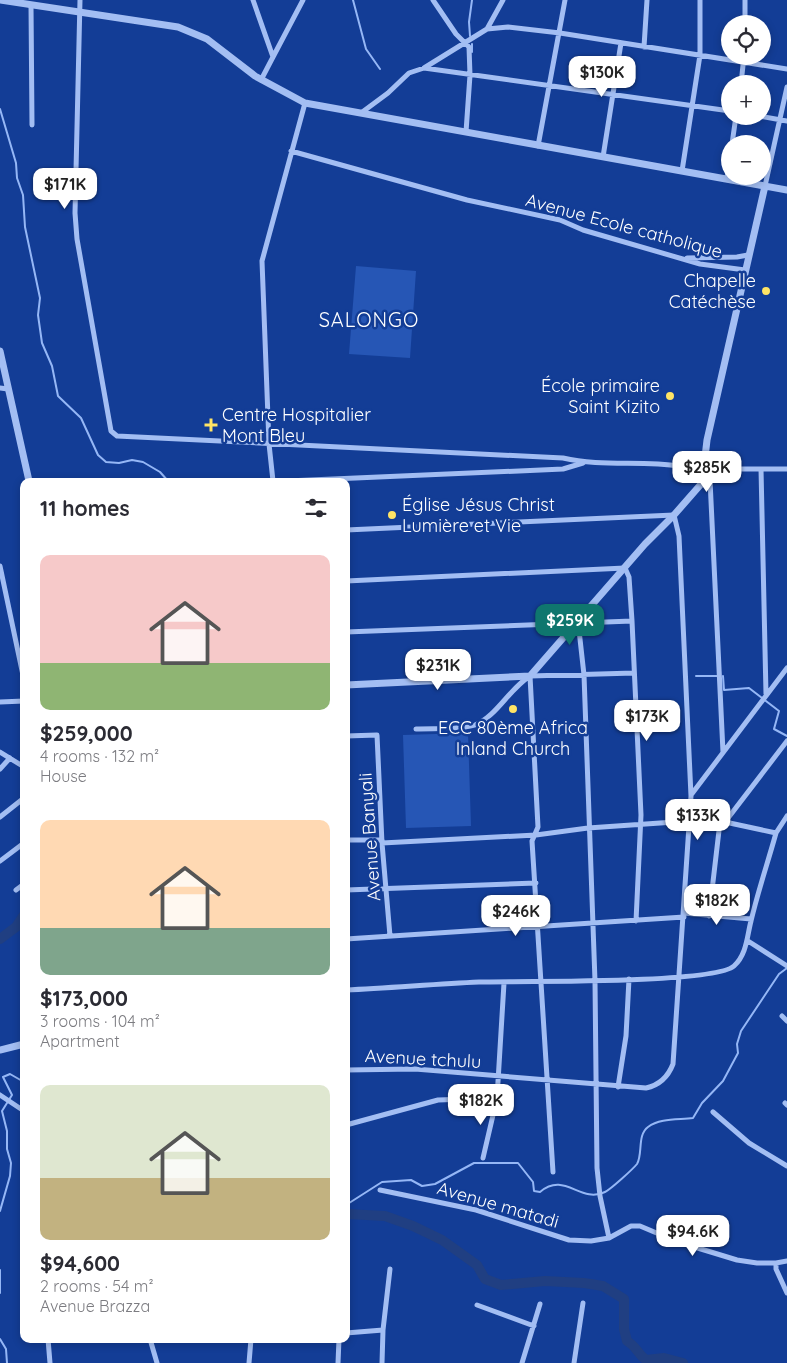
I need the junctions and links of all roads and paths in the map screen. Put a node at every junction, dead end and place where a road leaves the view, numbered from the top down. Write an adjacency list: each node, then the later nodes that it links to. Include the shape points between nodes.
1 (0, 0): 11 (street)
2 (80, 0): 12 (street)
3 (252, 0): 20 (street)
4 (303, 0): 20 (street)
5 (433, 0): 16 (street)
6 (504, 0): 14 (street)
7 (565, 0): 15 (street)
8 (647, 0): 18 (street)
9 (700, 0): 19 (street)
10 (745, 0): 13 (street)
11 (31, 5): 12 (street); 37 (street)
12 (78, 11): 26 (street, via 194,32); 52 (street, via 76,230 111,431 117,436)
13 (745, 15)
14 (487, 29): 15 (street, via 508,27); 16 (street)
15 (560, 33): 17 (street); 27 (street)
16 (466, 43): 23 (street); 25 (street)
17 (621, 43): 18 (street); 29 (street)
18 (644, 47): 19 (street)
19 (700, 55): 21 (street); 31 (street)
20 (273, 57): 26 (street)
21 (721, 57)
22 (770, 65): 24 (street)
23 (424, 68): 25 (street); 33 (street, via 409,73)
24 (787, 69)
25 (470, 75): 27 (street); 38 (street)
26 (260, 80): 30 (street)
27 (550, 86): 29 (street); 39 (street)
28 (787, 87): 35 (street)
29 (612, 96): 31 (street); 41 (street)
30 (305, 103): 33 (street); 40 (street)
31 (692, 105): 32 (street); 42 (street)
32 (721, 110)
33 (360, 113): 38 (street)
34 (771, 118): 35 (street)
35 (780, 120): 36 (street); 45 (street)
36 (787, 121)
37 (32, 125)
38 (466, 132): 39 (street)
39 (538, 146): 41 (street)
40 (291, 151): 48 (street, Avenue Ecole catholique, via 476,202 560,220 583,230); 52 (street, via 262,260)
41 (603, 157): 42 (street)
42 (682, 171): 43 (street)
43 (721, 177)
44 (760, 185): 45 (street)
45 (765, 186): 46 (street); 47 (street)
46 (787, 190)
47 (748, 255): 48 (street); 49 (street)
48 (682, 258): 49 (street, Avenue Ecole catholique, via 700,264)
49 (745, 270): 56 (street, via 707,440)
50 (0, 351): 51 (street)
51 (4, 389): 57 (street)
52 (269, 444): 53 (street, via 563,458); 58 (street)
53 (583, 462): 56 (street, via 680,466); 59 (street, via 563,469)
54 (760, 469): 55 (street); 56 (street, via 714,468); 74 (street)
55 (787, 469)
56 (705, 472): 60 (street, via 702,483); 81 (street, via 710,480)
57 (28, 478)
58 (273, 478)
59 (350, 478)
60 (674, 515): 61 (street); 63 (street); 85 (street, via 679,536)
61 (350, 530)
62 (0, 566): 68 (street)
63 (625, 568): 64 (street); 65 (street, via 629,577); 66 (street)
64 (350, 580)
65 (632, 621): 66 (street); 70 (street)
66 (576, 622): 67 (street); 71 (street, via 580,630); 72 (street)
67 (350, 632)
68 (20, 661)
69 (787, 668): 74 (street)
70 (634, 673): 71 (street); 91 (street)
71 (584, 675): 72 (street); 92 (street)
72 (530, 676): 73 (street); 77 (street, via 521,681 483,721 473,726); 94 (street)
73 (350, 684)
74 (764, 696): 81 (street)
75 (20, 701): 76 (street)
76 (0, 702)
77 (416, 730)
78 (350, 736): 96 (street, Avenue Banyali, via 377,735)
79 (787, 741): 90 (street)
80 (0, 752): 82 (street)
81 (722, 752): 85 (street)
82 (10, 758): 83 (street); 84 (street)
83 (20, 764)
84 (0, 769)
85 (691, 796): 89 (street)
86 (20, 801): 88 (street)
87 (787, 816): 93 (street)
88 (0, 817)
89 (689, 821): 90 (street); 91 (street); 104 (street)
90 (722, 822): 93 (street); 105 (street)
91 (639, 824): 92 (street); 107 (street)
92 (588, 828): 94 (street); 108 (street)
93 (776, 833): 106 (street)
94 (536, 835): 96 (street); 99 (street, via 532,841)
95 (350, 840): 96 (street)
96 (382, 842): 101 (street, Avenue Banyali)
97 (20, 846): 98 (street)
98 (0, 862)
99 (536, 883): 101 (street); 109 (street)
100 (20, 887): 102 (street)
101 (386, 888): 103 (street); 110 (street, Avenue Banyali)
102 (16, 890)
103 (350, 890)
104 (684, 915): 105 (street); 107 (street); 114 (street)
105 (709, 916): 106 (street)
106 (751, 919): 112 (street)
107 (636, 921): 108 (street)
108 (592, 924): 109 (street); 116 (street)
109 (539, 926): 110 (street); 117 (street)
110 (390, 936): 111 (street)
111 (350, 939)
112 (748, 941): 113 (street); 114 (street, via 740,958 726,972)
113 (786, 966)
114 (680, 977): 115 (street); 128 (street, Avenue tchulu, via 673,1064 668,1076 655,1086 646,1088)
115 (629, 979): 116 (street); 128 (street, via 626,1036)
116 (595, 981): 117 (street); 127 (street)
117 (542, 982): 118 (street); 126 (street)
118 (504, 983): 119 (street); 125 (street)
119 (350, 990)
120 (782, 1016): 121 (street)
121 (787, 1021)
122 (20, 1045): 123 (street)
123 (0, 1050)
124 (350, 1070): 125 (street, Avenue tchulu, via 415,1069)
125 (499, 1077): 126 (street, Avenue tchulu); 130 (street)
126 (548, 1082): 127 (street, Avenue tchulu); 136 (street)
127 (596, 1085): 128 (street, Avenue tchulu); 138 (street, via 597,1168)
128 (618, 1087)
129 (0, 1095): 131 (street)
130 (497, 1098): 133 (street, via 438,1100); 134 (street)
131 (20, 1109)
132 (713, 1112): 135 (street, via 749,1143)
133 (350, 1123)
134 (483, 1158)
135 (787, 1166)
136 (553, 1172)
137 (380, 1190): 138 (street, Avenue matadi, via 476,1210 569,1240)
138 (609, 1238): 140 (street, via 631,1226 640,1226 714,1254 757,1263)
139 (787, 1261): 140 (street)
140 (776, 1263): 142 (street)
141 (390, 1269): 147 (street)
142 (787, 1293)
143 (583, 1303): 159 (street)
144 (540, 1304): 146 (street)
145 (477, 1306): 146 (street)
146 (534, 1326): 158 (street)
147 (382, 1330): 148 (street); 157 (street)
148 (350, 1333)
149 (48, 1343): 153 (street)
150 (151, 1343): 154 (street)
151 (251, 1343): 155 (street)
152 (339, 1343): 156 (street)
153 (50, 1363)
154 (158, 1363)
155 (249, 1363)
156 (338, 1363)
157 (382, 1363)
158 (522, 1363)
159 (574, 1363)

